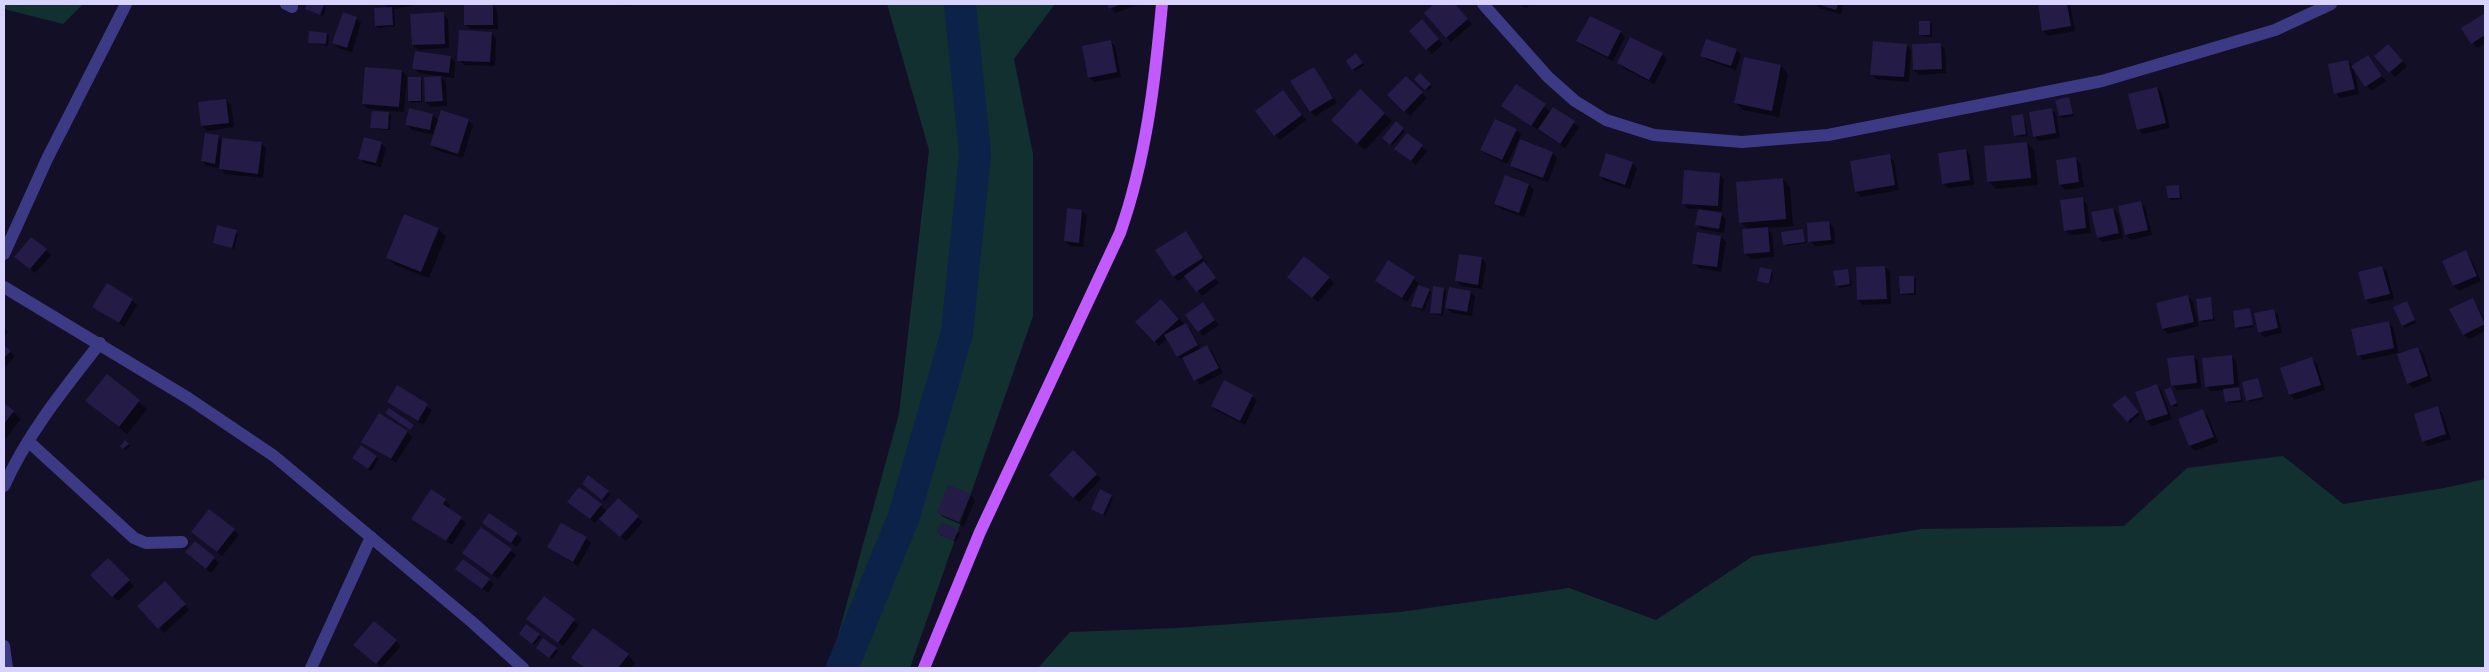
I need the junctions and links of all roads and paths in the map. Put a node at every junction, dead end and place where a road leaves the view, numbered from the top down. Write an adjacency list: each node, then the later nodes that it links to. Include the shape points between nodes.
1 (126, 4): 5 (street, via 51,151)
2 (1162, 4): 16 (main road, via 1143,150 1120,233 980,532)
3 (1483, 4): 4 (street, via 1548,77 1575,101 1606,120 1654,135 1742,142 1828,135 2102,81 2275,30)
4 (2331, 4)
5 (4, 254)
6 (4, 287): 7 (street)
7 (100, 343): 8 (street); 10 (street, via 267,451)
8 (28, 441): 9 (street); 11 (street, via 134,538 146,543)
9 (4, 486)
10 (371, 537): 14 (street); 15 (street)
11 (182, 542)
12 (4, 646): 13 (street)
13 (7, 668)
14 (311, 668)
15 (523, 668)
16 (924, 668)

